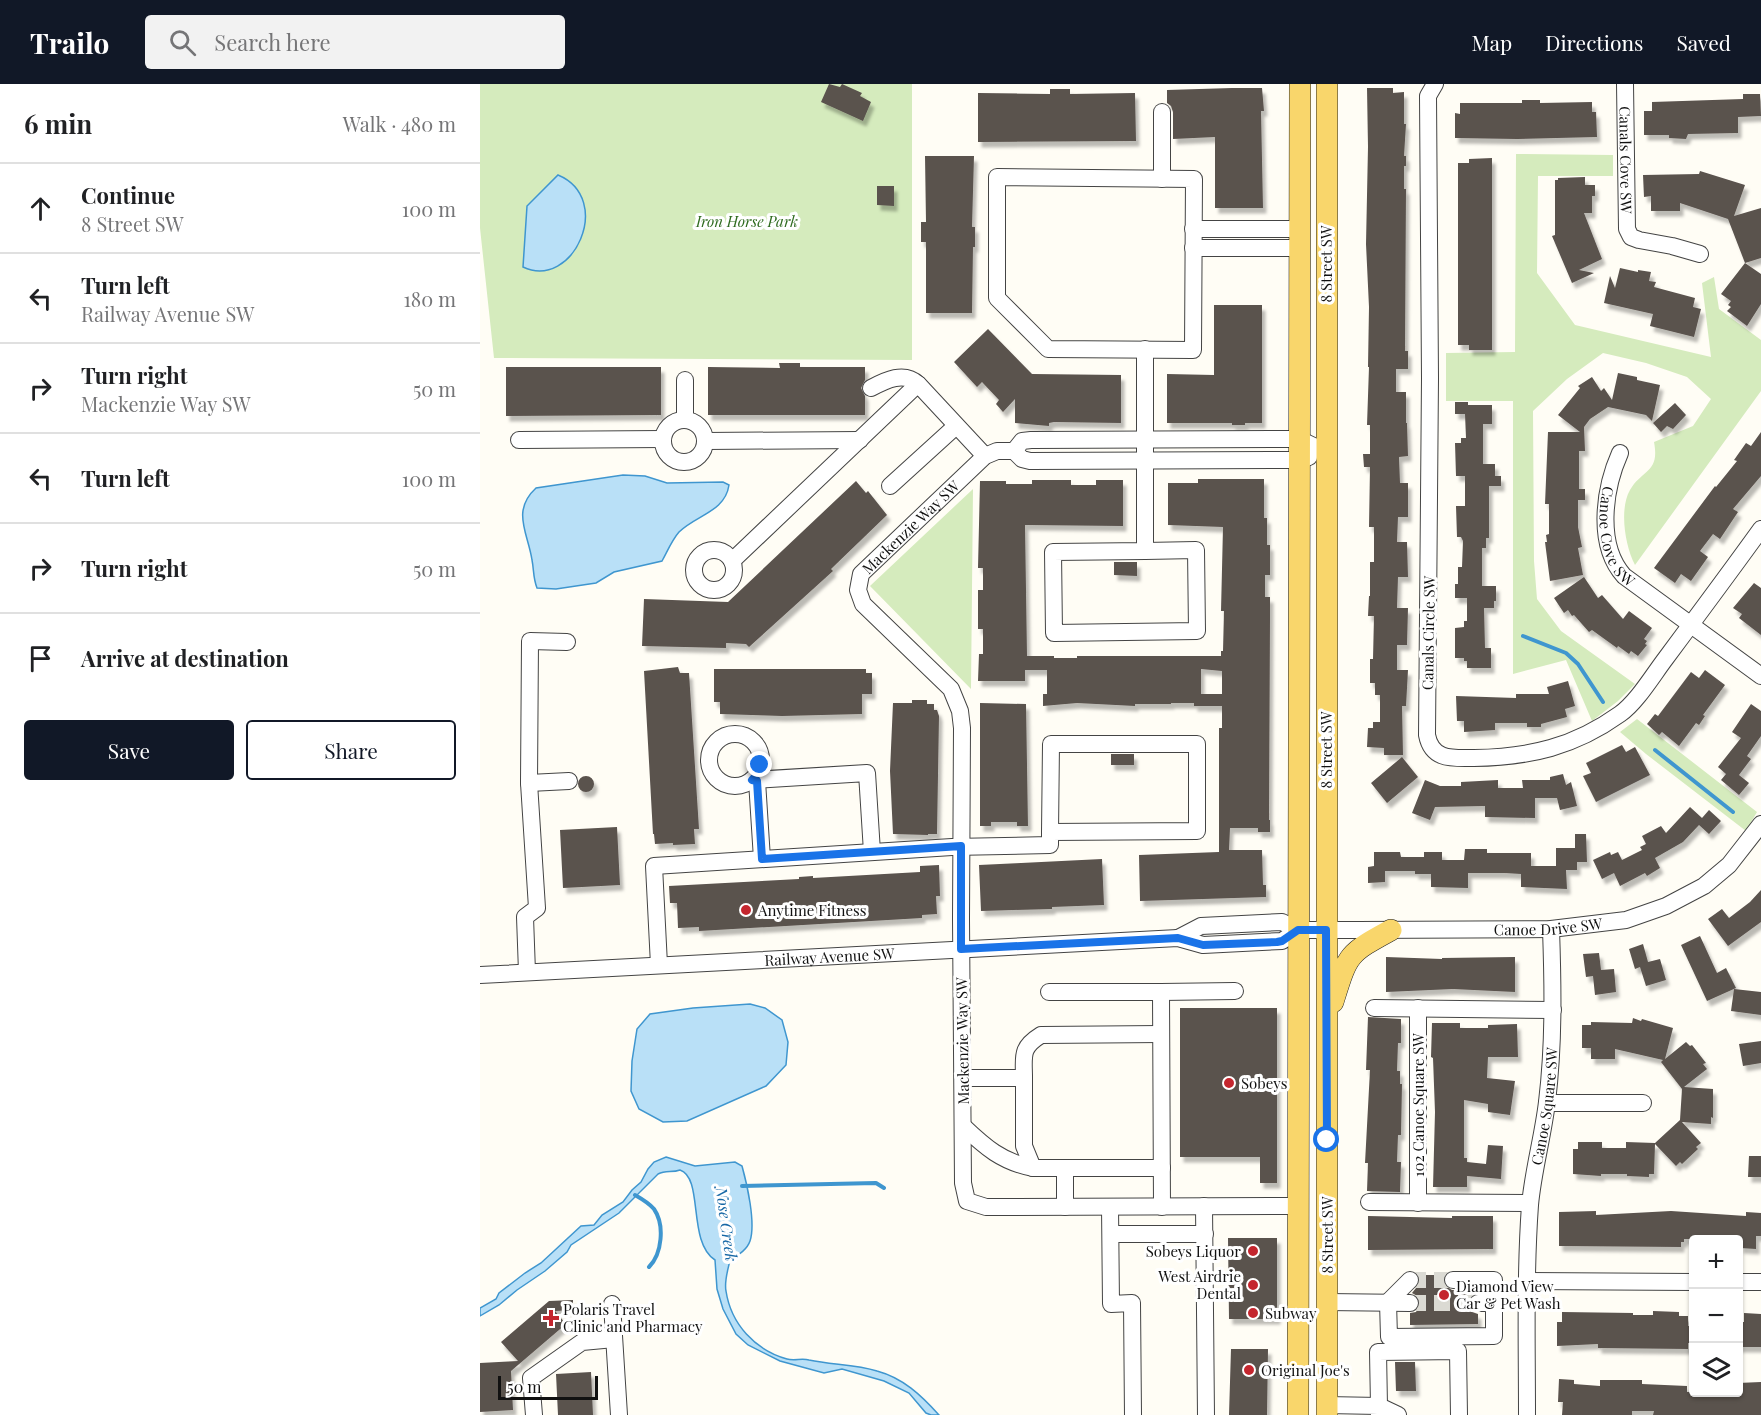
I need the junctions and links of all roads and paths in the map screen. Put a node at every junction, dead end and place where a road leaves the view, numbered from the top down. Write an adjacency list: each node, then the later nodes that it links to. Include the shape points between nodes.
1 (1300, 84): 8 (main road, 8 Street SW)
2 (1327, 84): 24 (main road, 8 Street SW)
3 (1435, 84): 32 (street, Canals Circle SW, via 1428,96 1429,744 1434,751 1451,758 1498,758 1555,748 1589,734 1622,712)
4 (1625, 84): 10 (street, Canals Cove SW, via 1627,229 1631,237 1639,240)
5 (1161, 112): 6 (street)
6 (1162, 179): 7 (street, via 1194,179); 11 (street, via 997,177 997,298 1048,349)
7 (1193, 229): 8 (street); 9 (street)
8 (1299, 239): 9 (street); 22 (main road, 8 Street SW)
9 (1193, 248): 11 (street, via 1193,350)
10 (1700, 254)
11 (1145, 350): 20 (street)
12 (685, 380): 15 (street)
13 (918, 384): 14 (street, via 901,378); 16 (street); 19 (street)
14 (871, 388)
15 (685, 419): 17 (street, via 670,425); 21 (street, via 700,426)
16 (956, 426): 26 (street); 28 (street)
17 (663, 439): 18 (street); 21 (street, via 668,455 683,462 699,456)
18 (519, 440)
19 (860, 440): 21 (street); 31 (street)
20 (1145, 440): 22 (street); 23 (street, via 1031,440 1022,441); 27 (street)
21 (706, 441)
22 (1299, 450): 24 (street); 27 (street); 43 (main road, 8 Street SW)
23 (1014, 451): 26 (street); 27 (street, via 1030,461)
24 (1326, 452): 44 (main road, 8 Street SW)
25 (1620, 453): 32 (street, Canoe Cove SW, via 1608,488 1611,555 1624,576)
26 (985, 456): 39 (street, Mackenzie Way SW, via 861,574 858,582 864,604 951,689 956,699 962,728)
27 (1144, 461): 30 (street)
28 (890, 486)
29 (1761, 529): 32 (street, Canals Circle SW)
30 (1145, 551): 30 (street, via 1196,550 1197,632 1054,633 1053,552)
31 (732, 561)
32 (1690, 626): 34 (street, Canoe Cove SW)
33 (567, 642): 36 (street, via 530,641)
34 (1761, 676)
35 (569, 781): 36 (street)
36 (529, 783): 48 (street, via 537,908 525,917)
37 (1761, 824): 42 (street, Canoe Drive SW, via 1729,866 1666,906 1626,920)
38 (1050, 832): 38 (street, via 1052,744 1197,744 1197,831); 39 (street, via 1050,845)
39 (961, 846): 40 (street); 46 (street, Mackenzie Way SW)
40 (872, 852): 41 (street); 41 (street, via 867,773 754,780)
41 (762, 859): 47 (street, via 654,866)
42 (1551, 929): 45 (street, Canoe Drive SW); 55 (street, Canoe Square SW)
43 (1298, 930): 44 (street, Canoe Drive SW); 46 (street, Railway Avenue SW, via 1282,941 1203,945 1178,938); 70 (main road, 8 Street SW)
44 (1326, 930): 45 (street, Canoe Drive SW); 56 (main road, 8 Street SW)
45 (1391, 930): 56 (main road, via 1359,948 1345,964)
46 (961, 949): 47 (street, Railway Avenue SW); 58 (street, Mackenzie Way SW)
47 (659, 964): 48 (street, Railway Avenue SW)
48 (528, 972): 49 (street, Railway Avenue SW)
49 (480, 975)
50 (1235, 991): 52 (street)
51 (1050, 992): 52 (street)
52 (1161, 992): 57 (street)
53 (1374, 1008): 54 (street)
54 (1418, 1008): 55 (street); 67 (street, 102 Canoe Square SW)
55 (1553, 1010): 60 (street, Canoe Square SW)
56 (1327, 1020): 82 (main road, 8 Street SW)
57 (1161, 1034): 59 (street, via 1041,1035 1028,1043); 65 (street)
58 (963, 1078): 59 (street); 62 (street, Mackenzie Way SW)
59 (1023, 1078): 63 (street, via 1024,1146)
60 (1547, 1103): 61 (street); 68 (street, Canoe Square SW)
61 (1643, 1103)
62 (963, 1126): 63 (street, via 985,1147 1014,1164); 71 (street, Mackenzie Way SW, via 967,1202 986,1207)
63 (1033, 1168): 64 (street)
64 (1065, 1168): 65 (street); 71 (street)
65 (1162, 1168): 73 (street)
66 (1369, 1202): 67 (street)
67 (1418, 1203): 68 (street)
68 (1530, 1203): 78 (street, Canoe Square SW)
69 (1204, 1206): 70 (street, Mackenzie Way SW); 73 (street, Mackenzie Way SW); 75 (street)
70 (1298, 1206): 94 (main road, 8 Street SW)
71 (1065, 1207): 72 (street, Mackenzie Way SW)
72 (1110, 1207): 73 (street, Mackenzie Way SW); 74 (street)
73 (1162, 1207)
74 (1111, 1234): 75 (street); 92 (street, via 1111,1304 1132,1304)
75 (1205, 1234): 93 (street)
76 (1410, 1280): 83 (street)
77 (1453, 1280): 87 (street, via 1494,1280 1486,1303 1494,1336)
78 (1527, 1281): 79 (street); 97 (street, Canoe Square SW)
79 (1689, 1282)
80 (1743, 1282): 81 (street)
81 (1761, 1282)
82 (1327, 1302): 83 (street); 88 (main road, 8 Street SW)
83 (1388, 1302): 84 (street); 87 (street)
84 (1410, 1303)
85 (612, 1304): 86 (street)
86 (614, 1340): 90 (street, via 582,1342 531,1378); 91 (street)
87 (1389, 1344): 89 (street, via 1378,1352); 96 (street, via 1458,1351)
88 (1326, 1410): 89 (street)
89 (1379, 1411): 95 (street)
90 (534, 1415)
91 (619, 1415)
92 (1133, 1415)
93 (1206, 1415)
94 (1298, 1415)
95 (1398, 1415)
96 (1459, 1415)
97 (1527, 1415)

